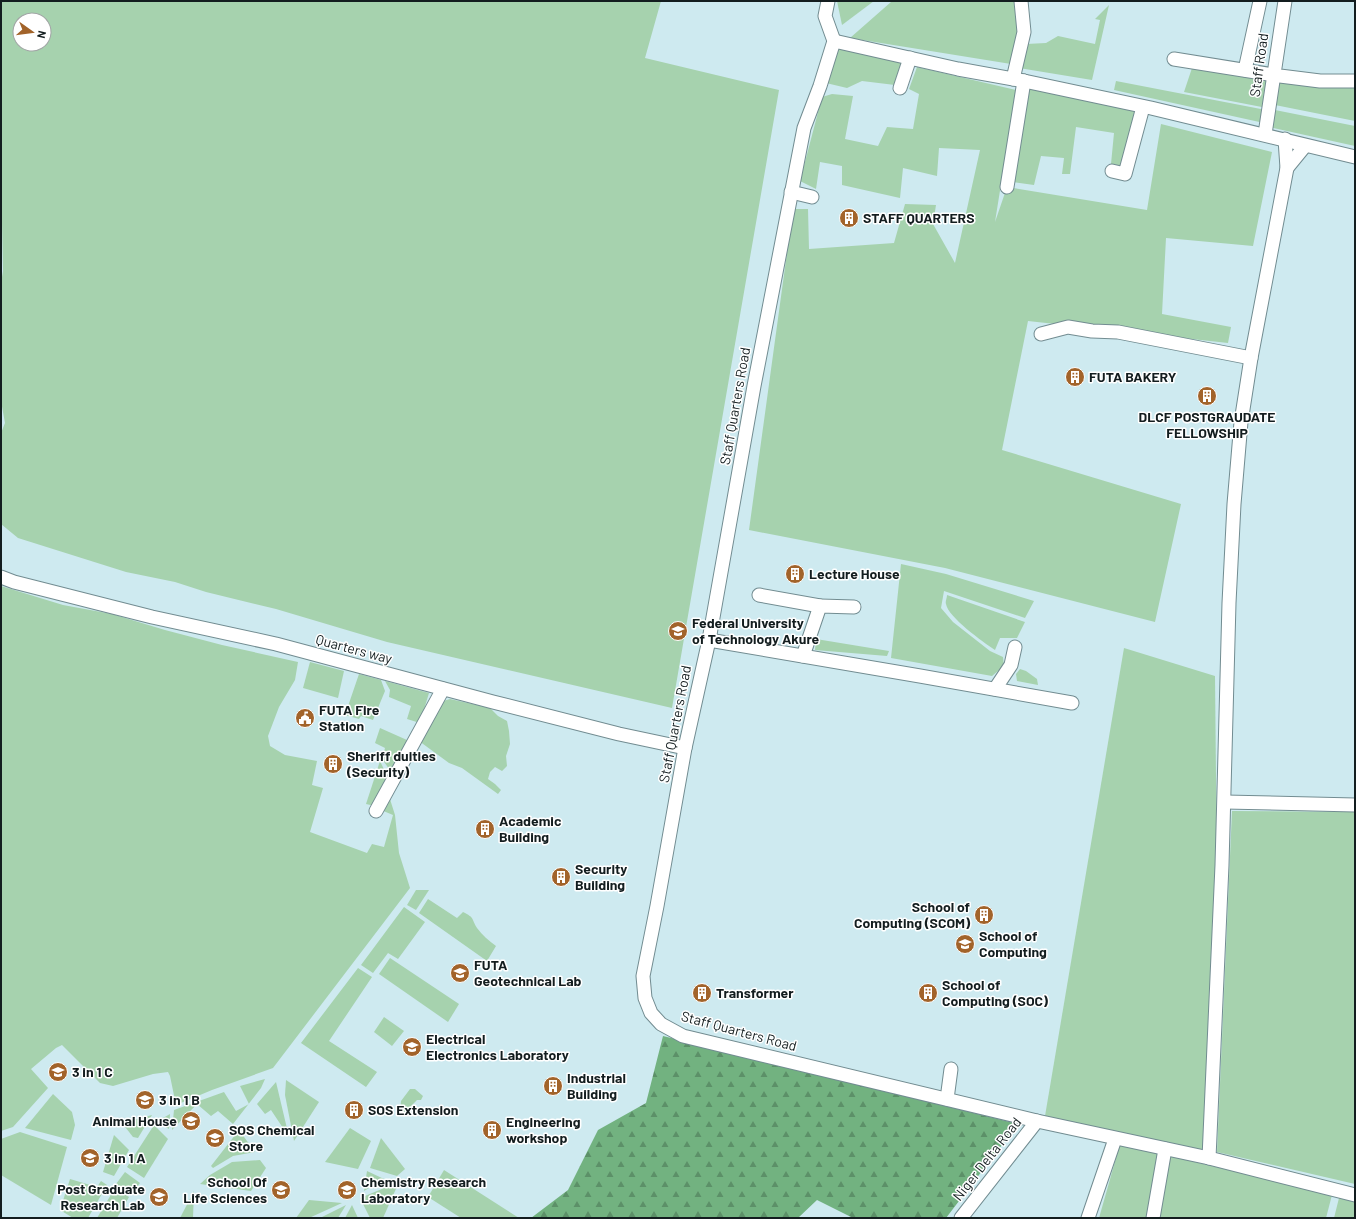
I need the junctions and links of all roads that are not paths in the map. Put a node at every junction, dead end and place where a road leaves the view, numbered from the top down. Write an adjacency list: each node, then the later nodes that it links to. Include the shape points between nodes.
1 (828, 1): 5 (street, via 825,16)
2 (1021, 1): 10 (street, via 1024,32)
3 (1260, 1): 8 (street)
4 (1285, 1): 9 (street, Staff Road)
5 (834, 41): 6 (street); 21 (street, Staff Quarters Road, via 804,128)
6 (910, 58): 10 (street); 12 (street)
7 (1174, 59): 8 (street)
8 (1245, 70): 9 (street)
9 (1274, 75): 11 (street, via 1320,81); 14 (street, Staff Road)
10 (1019, 80): 13 (street); 20 (street)
11 (1355, 80)
12 (900, 88)
13 (1143, 107): 14 (street); 19 (street, via 1126,174)
14 (1265, 134): 15 (street)
15 (1285, 139): 16 (street); 18 (street)
16 (1305, 146): 17 (street); 18 (street)
17 (1355, 157)
18 (1287, 168): 24 (street)
19 (1112, 171)
20 (1007, 187)
21 (791, 192): 22 (street); 29 (street, Staff Quarters Road)
22 (812, 197)
23 (1041, 334): 24 (street, via 1068,327 1118,332)
24 (1251, 358): 36 (street, via 1241,422 1234,504 1229,603)
25 (1, 578): 32 (street, Quarters way, via 152,617 276,644)
26 (760, 595): 27 (street)
27 (820, 606): 28 (street); 31 (street)
28 (854, 607)
29 (709, 640): 31 (street); 35 (street, Staff Quarters Road)
30 (1015, 647): 33 (street, via 1011,665)
31 (802, 656): 33 (street)
32 (443, 689): 35 (street, Quarters way, via 619,734); 38 (street)
33 (995, 690): 34 (street)
34 (1072, 703)
35 (686, 748): 40 (street, Staff Quarters Road, via 643,976 645,998 651,1013 661,1024 683,1036)
36 (1225, 802): 37 (street); 44 (street)
37 (1355, 805)
38 (376, 811)
39 (951, 1070): 40 (street)
40 (947, 1099): 41 (street, Staff Quarters Road)
41 (1037, 1121): 42 (street, Staff Quarters Road); 46 (street, Niger Delta Road)
42 (1115, 1138): 43 (street, Staff Quarters Road); 47 (street)
43 (1166, 1149): 44 (street, Staff Quarters Road); 48 (street)
44 (1209, 1158): 45 (street, Staff Quarters Road)
45 (1355, 1195)
46 (961, 1218)
47 (1088, 1218)
48 (1153, 1218)

